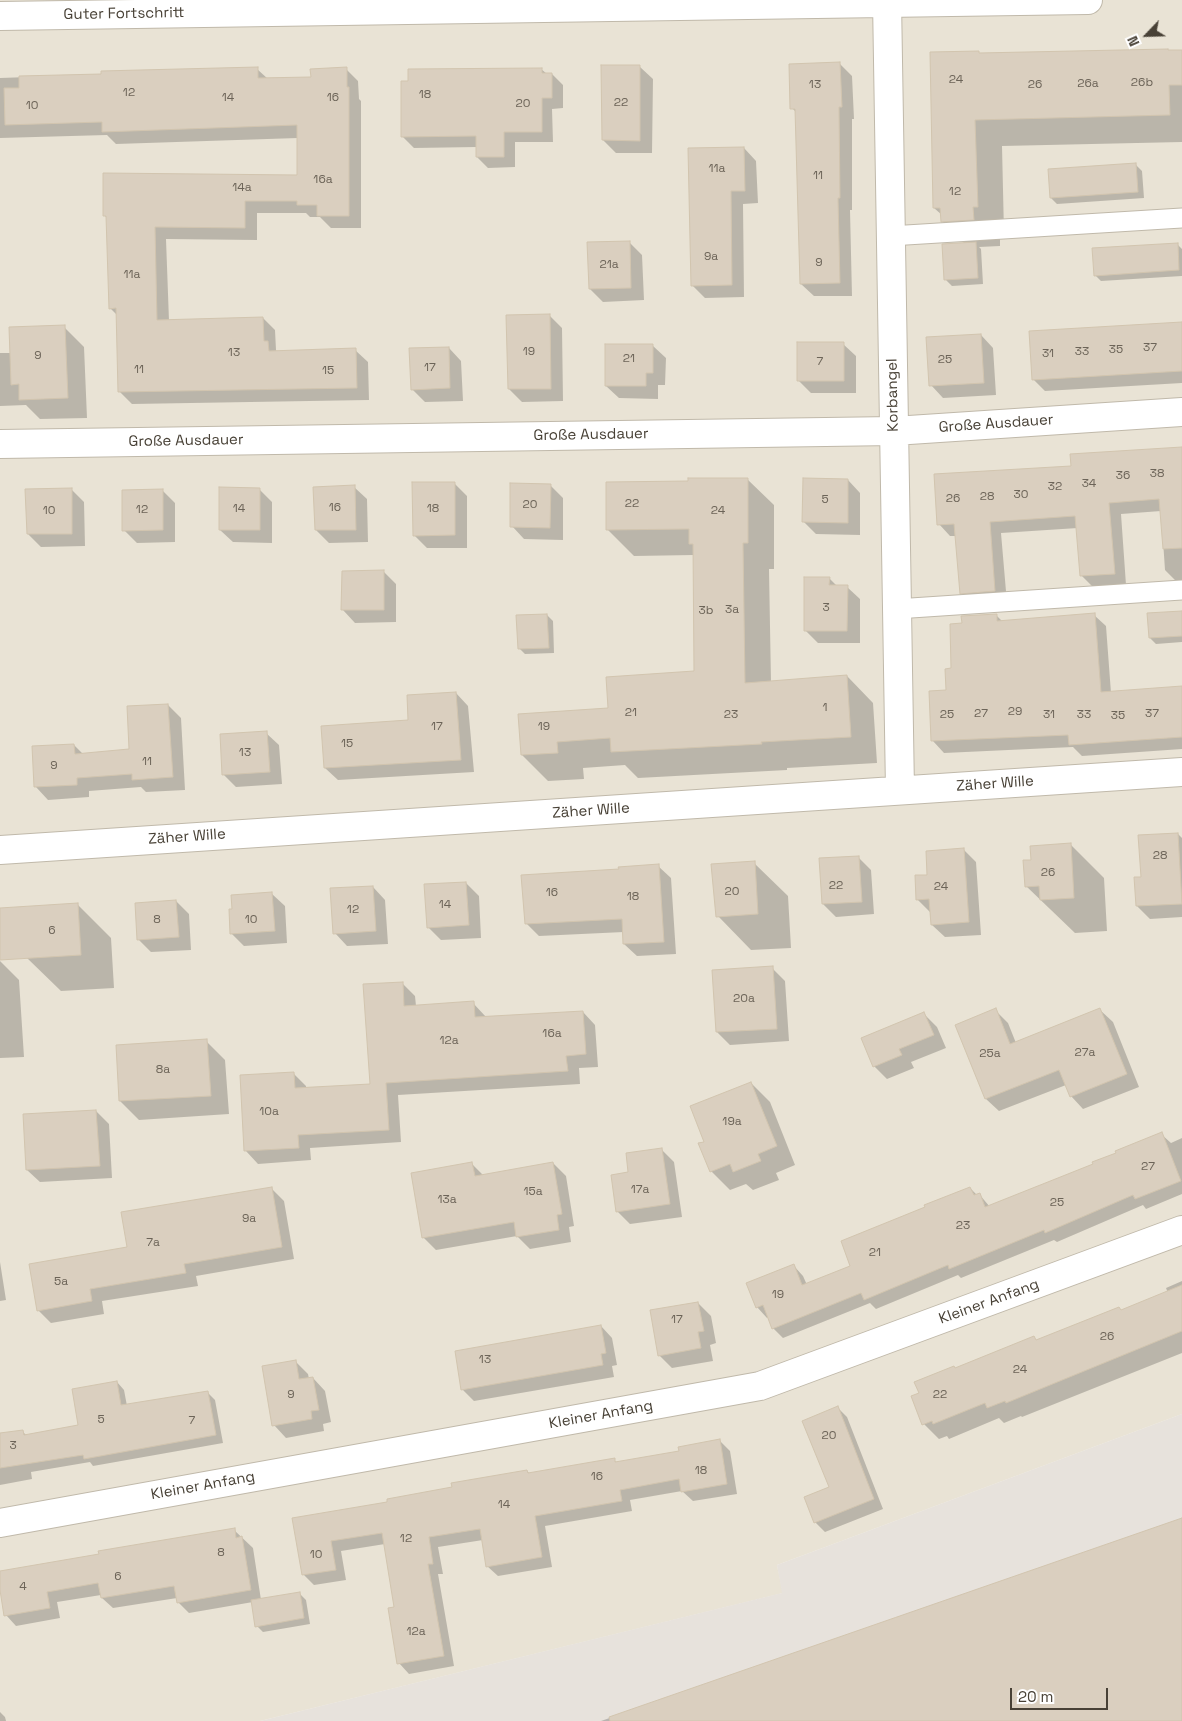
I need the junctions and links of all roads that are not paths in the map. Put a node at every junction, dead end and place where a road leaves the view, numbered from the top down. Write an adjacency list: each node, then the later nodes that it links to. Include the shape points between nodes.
1 (1088, 0): 2 (street, Guter Fortschritt)
2 (887, 2): 3 (street, Guter Fortschritt); 5 (street, Korbangel)
3 (0, 16)
4 (1182, 218): 5 (lane)
5 (890, 236): 7 (street, Korbangel)
6 (1182, 412): 7 (street, Große Ausdauer)
7 (894, 431): 8 (street, Große Ausdauer); 10 (street, Korbangel)
8 (0, 444)
9 (1182, 590): 10 (lane)
10 (896, 609): 12 (street, Korbangel)
11 (1182, 772): 12 (street, Zäher Wille)
12 (900, 790): 13 (street, Zäher Wille)
13 (0, 850)
14 (1182, 1230): 15 (street, Kleiner Anfang, via 760,1386)
15 (0, 1523)

